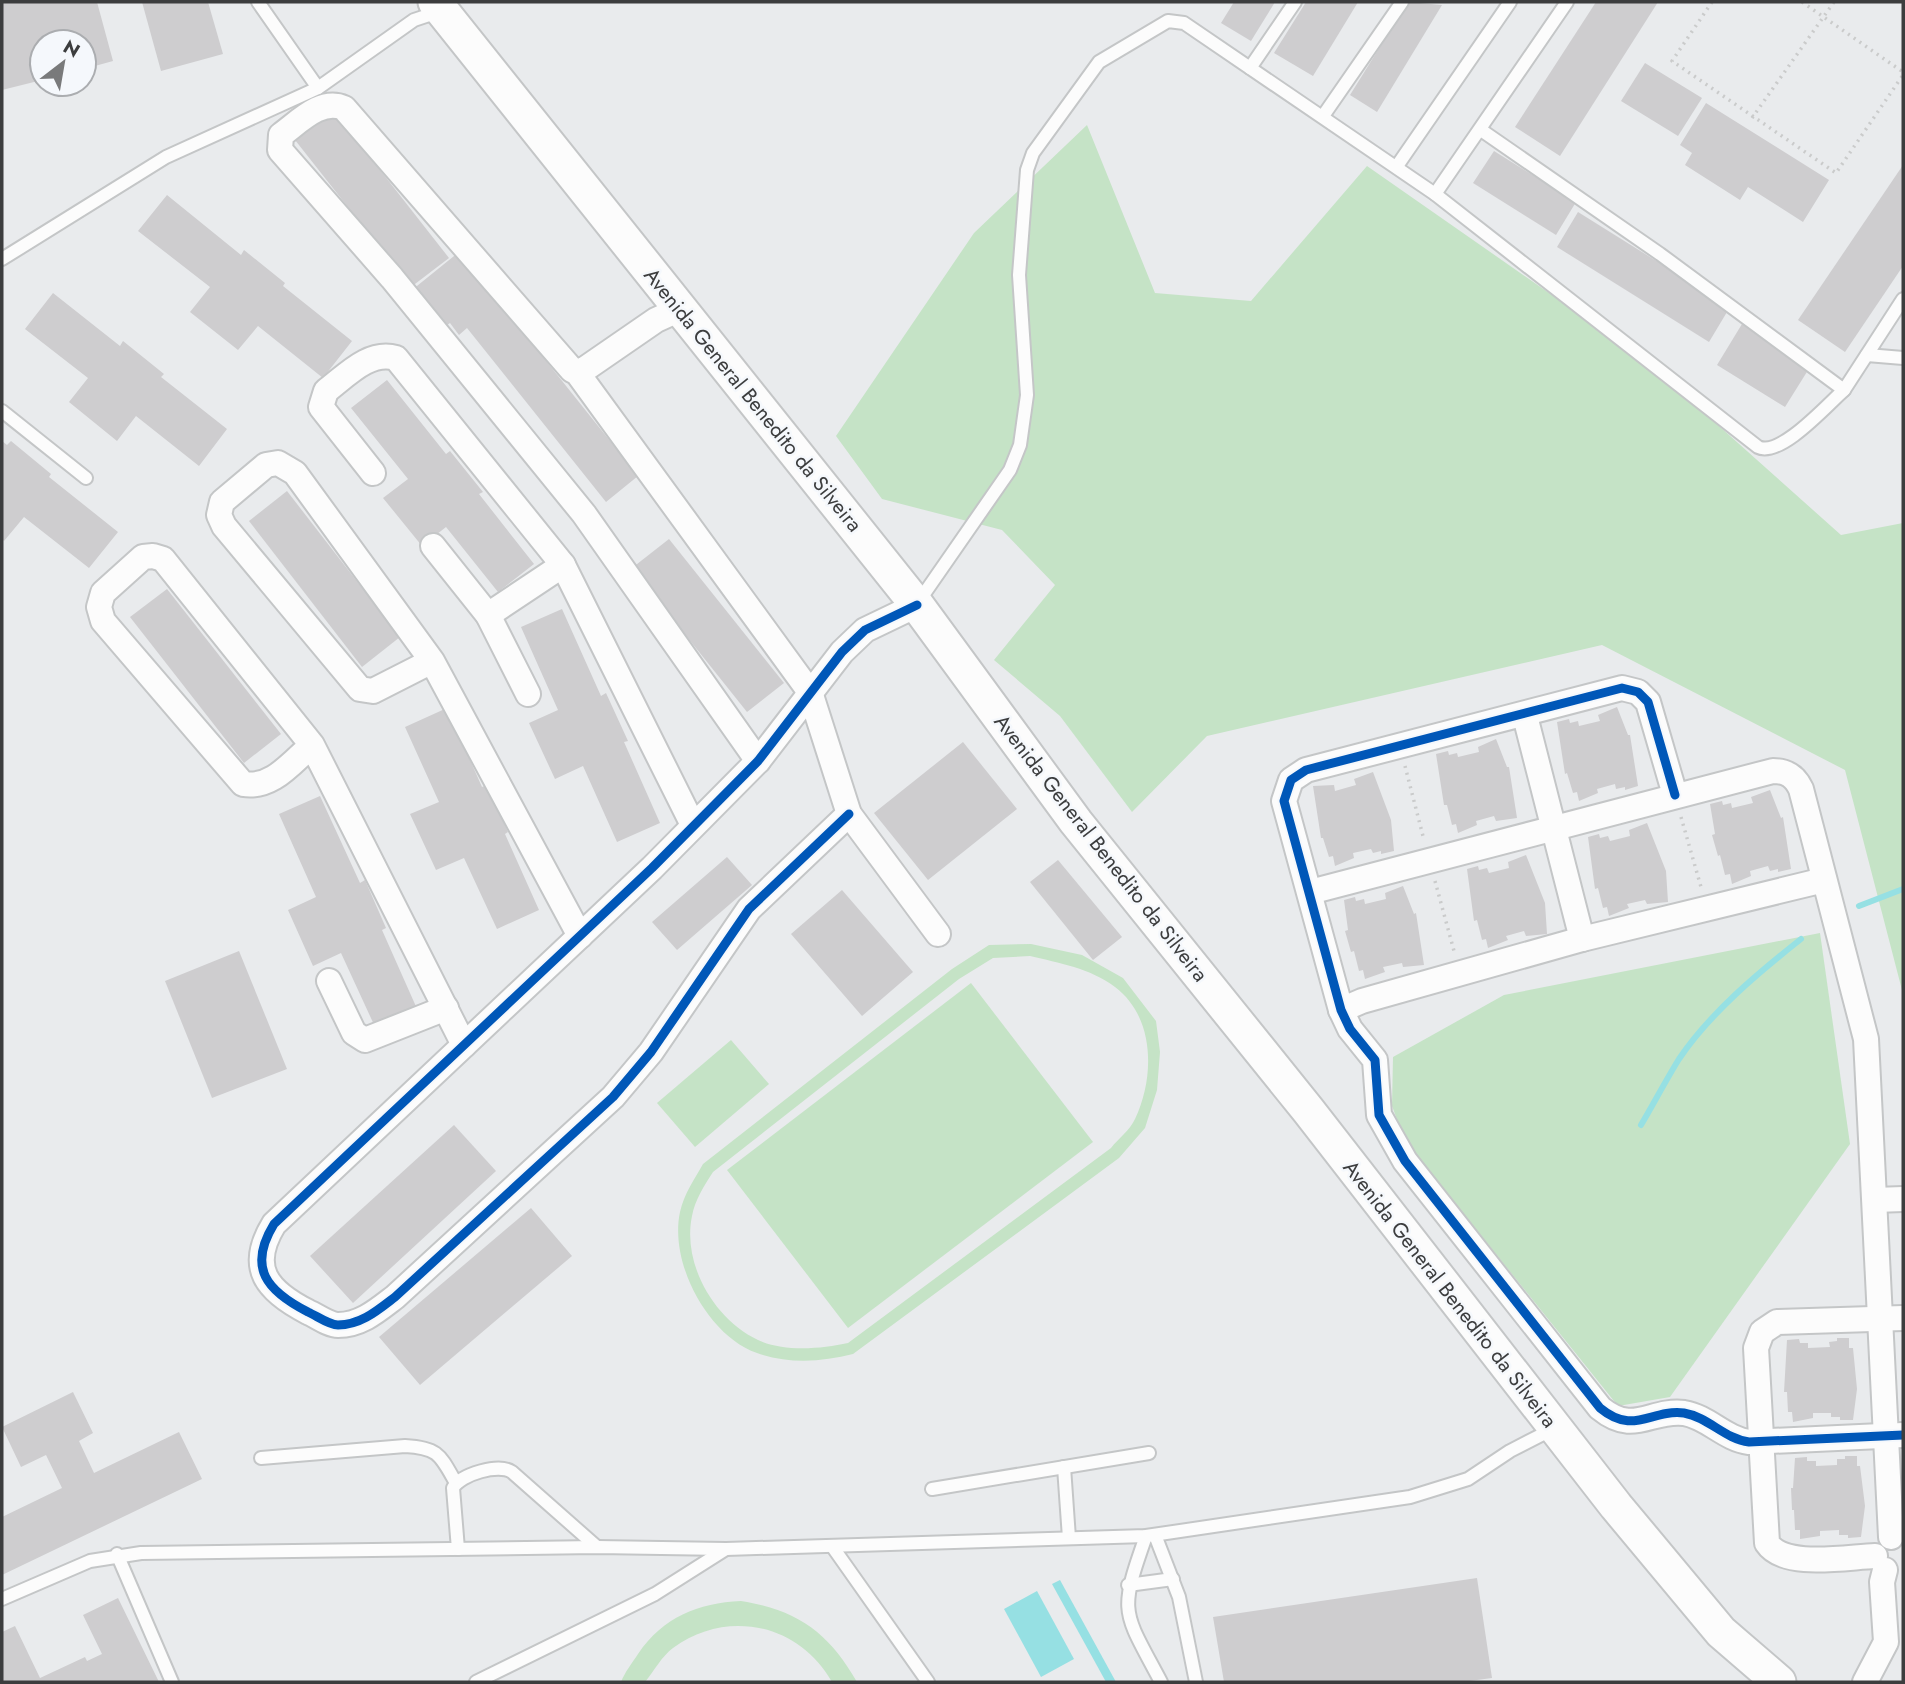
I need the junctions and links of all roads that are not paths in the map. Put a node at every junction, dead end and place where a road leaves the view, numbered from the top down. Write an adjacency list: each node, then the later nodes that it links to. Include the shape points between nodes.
1 (258, 2): 8 (lane)
2 (1295, 2): 7 (lane)
3 (1402, 2): 9 (lane)
4 (1510, 2): 11 (lane)
5 (1567, 2): 10 (lane)
6 (438, 6): 8 (lane); 15 (main road, Avenida General Benedito da Silveira)
7 (1250, 68): 9 (lane); 25 (lane, via 1184,23 1168,21 1099,62 1033,153 1027,170 1019,275 1027,395 1020,445 1010,470)
8 (318, 88): 13 (lane, via 166,157)
9 (1324, 116): 11 (lane)
10 (1481, 130): 12 (lane); 19 (lane, via 1660,254)
11 (1397, 166): 12 (lane)
12 (1435, 194): 19 (lane, via 1766,451 1807,425)
13 (2, 259)
14 (1903, 299): 16 (lane)
15 (678, 310): 18 (street); 25 (main road, Avenida General Benedito da Silveira)
16 (1867, 355): 17 (lane); 19 (lane)
17 (1903, 358)
18 (576, 372): 28 (street); 32 (street, via 344,108 321,107 281,135 280,150 392,278 584,514)
19 (1843, 390)
20 (2, 411): 22 (lane)
21 (373, 473): 24 (street, via 321,407 321,399 373,356 384,354 396,358)
22 (86, 478)
23 (433, 546): 26 (street)
24 (563, 565): 26 (street); 35 (street)
25 (917, 605): 28 (street, via 865,630); 49 (main road, Avenida General Benedito da Silveira, via 1076,822)
26 (488, 615): 29 (street)
27 (432, 661): 27 (street, via 295,473 278,463 266,465 222,502 219,514 224,526 360,689 373,691); 40 (street)
28 (810, 692): 32 (street); 34 (street)
29 (528, 694)
30 (1525, 716): 33 (street, via 1616,690 1638,692 1647,702); 36 (street); 38 (street, via 1294,776 1284,801)
31 (312, 745): 31 (street, via 163,559 143,558 103,593 99,607 103,621 243,784 259,787 269,782); 43 (street)
32 (758, 761): 35 (street)
33 (1675, 795): 36 (street); 37 (street, via 1773,771 1790,774 1801,789)
34 (849, 814): 39 (street); 45 (street, via 749,909 650,1052 613,1097 395,1297 367,1319 336,1325 287,1301 267,1284 261,1260 264,1240 274,1224)
35 (694, 825): 40 (street)
36 (1553, 826): 38 (street); 41 (street)
37 (1824, 880): 41 (street); 47 (street, via 1866,1039)
38 (1310, 892): 44 (street)
39 (938, 934)
40 (580, 936): 45 (street)
41 (1582, 939): 44 (street)
42 (328, 981): 43 (street, via 354,1033 365,1040)
43 (446, 1009): 45 (street)
44 (1341, 1010): 51 (street, via 1375,1060 1379,1115 1398,1151 1600,1408 1626,1422 1683,1413 1737,1439)
45 (464, 1045)
46 (1903, 1199): 47 (street)
47 (1875, 1200): 48 (street)
48 (1892, 1318): 50 (street); 51 (street, via 1768,1326 1756,1348)
49 (1555, 1428): 57 (lane, via 1468,1479 1410,1497); 74 (main road, Avenida General Benedito da Silveira, via 1699,1606 1734,1645)
50 (1895, 1436): 51 (street); 59 (street)
51 (1761, 1442): 65 (street, via 1764,1529 1771,1550 1790,1559)
52 (1149, 1453): 54 (lane)
53 (261, 1458): 55 (lane, via 428,1447 441,1457)
54 (1064, 1467): 56 (lane); 58 (lane)
55 (456, 1483): 60 (lane, via 500,1467 507,1469); 62 (lane)
56 (932, 1489)
57 (1150, 1535): 58 (lane); 66 (lane); 67 (lane)
58 (1069, 1538): 61 (lane)
59 (1897, 1539): 65 (street, via 1877,1545)
60 (597, 1546): 62 (lane); 63 (lane)
61 (832, 1546): 63 (lane); 71 (lane)
62 (458, 1549): 64 (lane)
63 (726, 1549): 70 (lane, via 655,1594)
64 (117, 1554): 68 (lane); 69 (lane)
65 (1894, 1567): 75 (street, via 1882,1582 1886,1642)
66 (1173, 1579): 67 (lane); 73 (lane)
67 (1128, 1585): 72 (lane, via 1128,1619)
68 (2, 1599)
69 (172, 1682)
70 (476, 1682)
71 (928, 1682)
72 (1161, 1682)
73 (1196, 1682)
74 (1779, 1682)
75 (1865, 1682)

